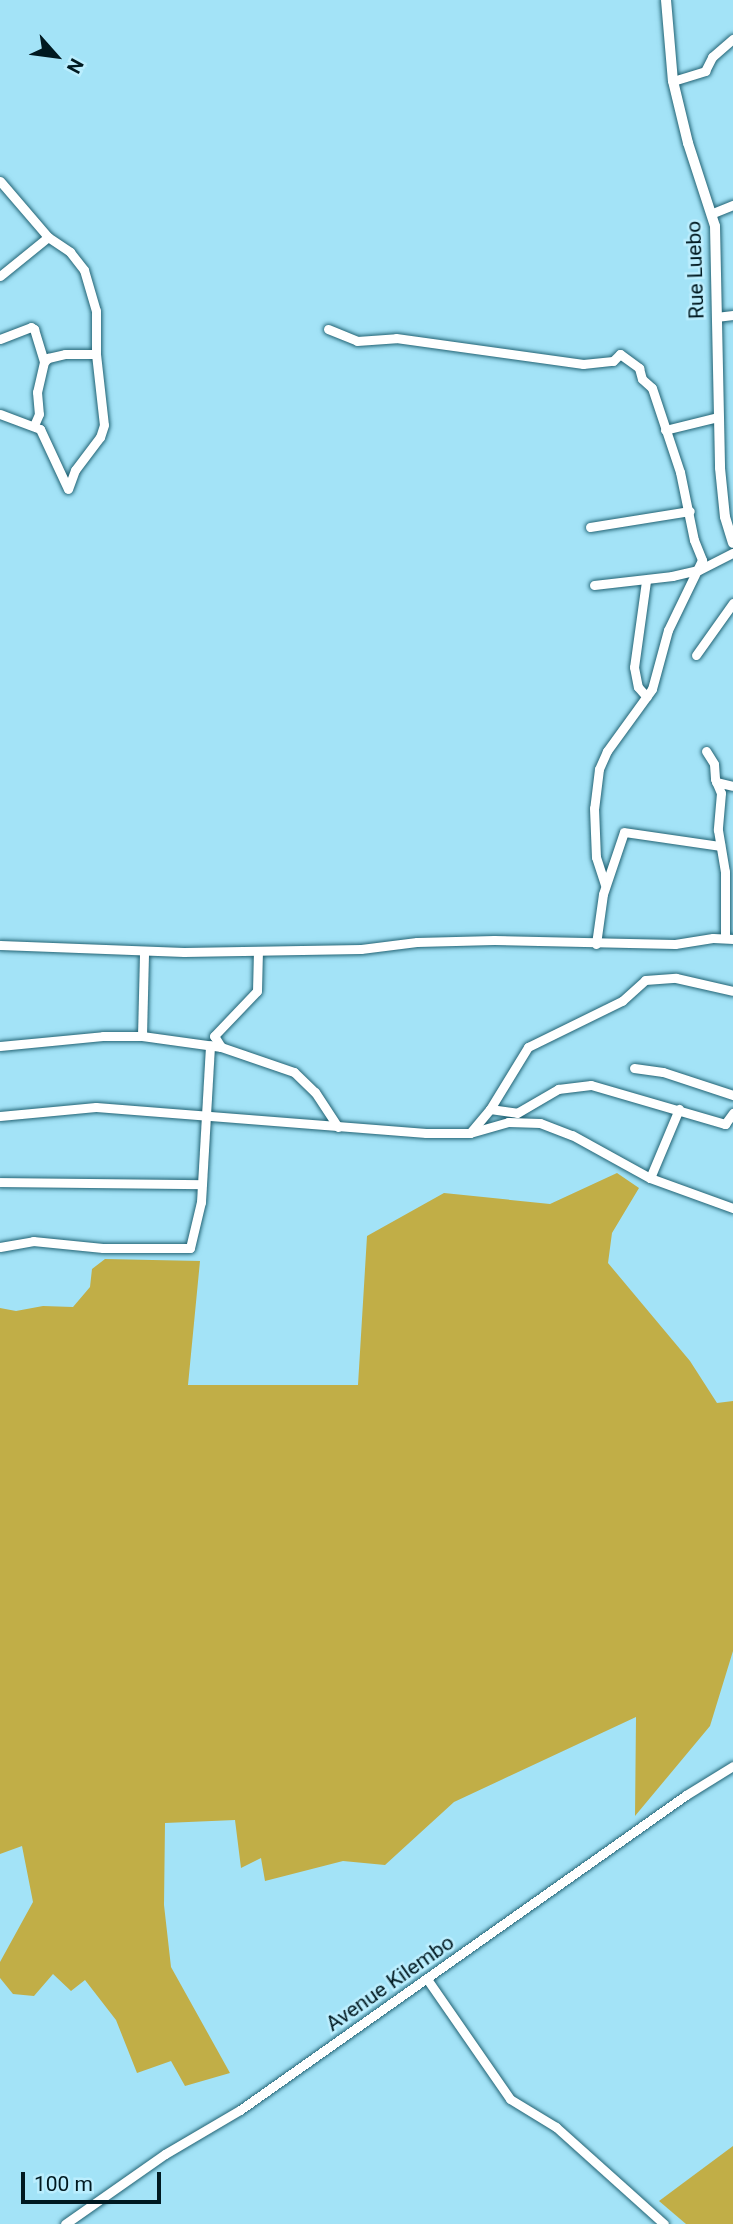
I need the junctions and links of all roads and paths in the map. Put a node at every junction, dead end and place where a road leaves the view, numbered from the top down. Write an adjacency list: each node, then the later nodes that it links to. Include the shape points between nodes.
1 (666, 0): 3 (street, Rue Luebo)
2 (732, 46): 3 (street, via 712,57 705,71)
3 (673, 81): 6 (street, Rue Luebo, via 688,143)
4 (0, 181): 7 (street)
5 (733, 205): 6 (street)
6 (713, 213): 10 (street, Rue Luebo)
7 (48, 237): 8 (street); 13 (street, via 70,252 88,281 96,316)
8 (0, 276)
9 (733, 314): 10 (street)
10 (716, 317): 16 (street, Rue Luebo)
11 (328, 329): 18 (street, via 358,341 396,338 583,364 613,361 620,354 639,368 652,388)
12 (0, 339): 14 (street, via 33,327)
13 (96, 354): 14 (street, via 65,354); 17 (street, via 104,425 68,489 44,434)
14 (44, 362): 17 (street)
15 (0, 414): 17 (street)
16 (718, 417): 18 (street); 21 (street, Rue Luebo, via 722,492)
17 (34, 425)
18 (665, 430): 19 (street)
19 (690, 511): 20 (street); 23 (street, via 702,560)
20 (590, 527)
21 (733, 543)
22 (733, 553): 23 (street)
23 (699, 570): 24 (street); 28 (street, via 668,629)
24 (646, 581): 25 (street); 28 (street, via 635,667 638,687)
25 (594, 585)
26 (733, 603): 27 (street)
27 (696, 655)
28 (647, 697): 34 (street, via 599,769 594,808)
29 (706, 751): 30 (street, via 714,764)
30 (716, 782): 31 (street); 32 (street, via 721,793)
31 (733, 786)
32 (720, 846): 33 (street, via 627,831); 35 (street)
33 (617, 849): 34 (street, via 606,859); 36 (street)
34 (596, 858): 36 (street)
35 (728, 862): 37 (street)
36 (605, 885): 38 (street)
37 (729, 938): 38 (street, via 675,944)
38 (596, 944): 40 (street, via 494,940)
39 (0, 945): 41 (street)
40 (258, 951): 41 (street); 46 (street, via 257,991 214,1036)
41 (144, 952): 43 (street)
42 (733, 991): 49 (street, via 676,978 645,980 622,1000 528,1047)
43 (142, 1036): 44 (street); 45 (street)
44 (210, 1045): 46 (street); 53 (street)
45 (0, 1046)
46 (221, 1047): 54 (street, via 294,1072 315,1092)
47 (634, 1068): 48 (street, via 663,1072)
48 (733, 1095)
49 (490, 1108): 50 (street, via 517,1113 558,1089 590,1085); 55 (street)
50 (679, 1109): 51 (street, via 725,1124); 56 (street)
51 (733, 1113)
52 (0, 1116): 53 (street, via 96,1107)
53 (207, 1116): 54 (street); 58 (street)
54 (338, 1126): 55 (street)
55 (470, 1133): 56 (street, via 508,1122 540,1122)
56 (650, 1178): 59 (street)
57 (0, 1182): 58 (street)
58 (202, 1184): 60 (street, via 190,1249 33,1241)
59 (733, 1208)
60 (0, 1248)
61 (733, 1766): 62 (street, Avenue Kilembo)
62 (427, 1979): 63 (street, Avenue Kilembo, via 240,2110 165,2154); 64 (street, via 510,2099 556,2127)
63 (65, 2224)
64 (664, 2224)

